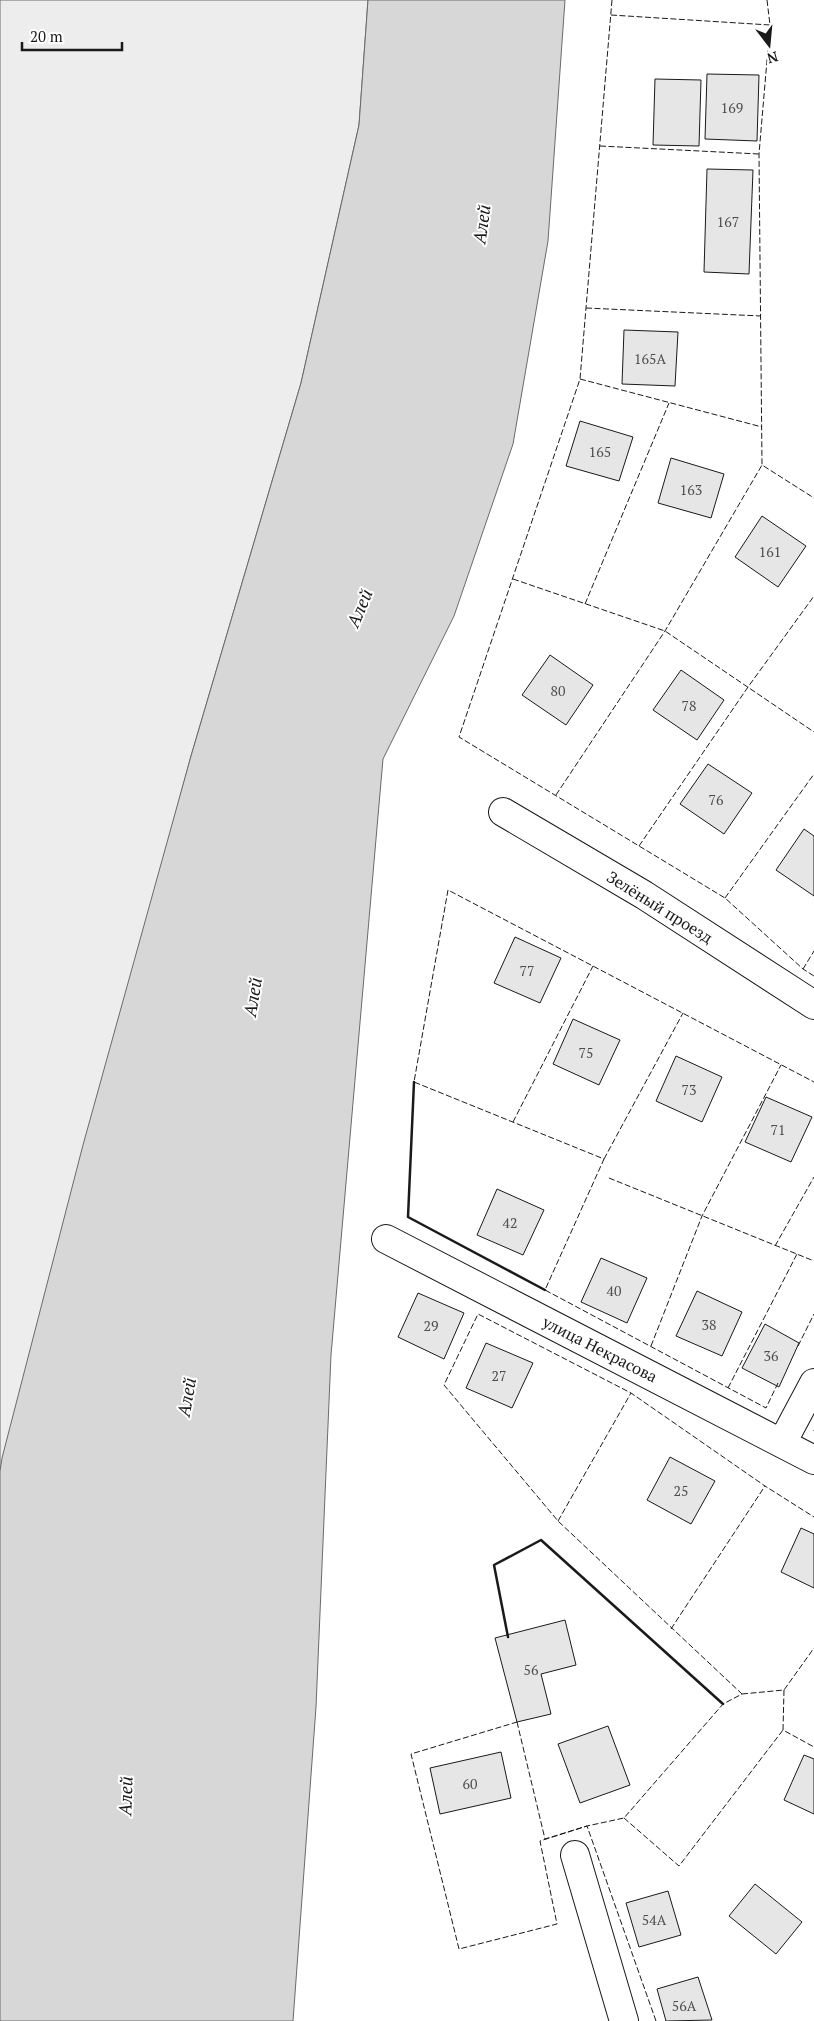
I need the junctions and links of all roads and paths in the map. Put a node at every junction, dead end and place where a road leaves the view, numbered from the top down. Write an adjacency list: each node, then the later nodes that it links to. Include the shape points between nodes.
1 (503, 812): 2 (street, Зелёный проезд, via 644,895)
2 (814, 1005)
3 (386, 1239): 5 (street, улица Некрасова)
4 (814, 1383): 5 (street)
5 (782, 1443): 6 (street, улица Некрасова)
6 (814, 1460)
7 (575, 1856): 8 (street)
8 (624, 2021)

